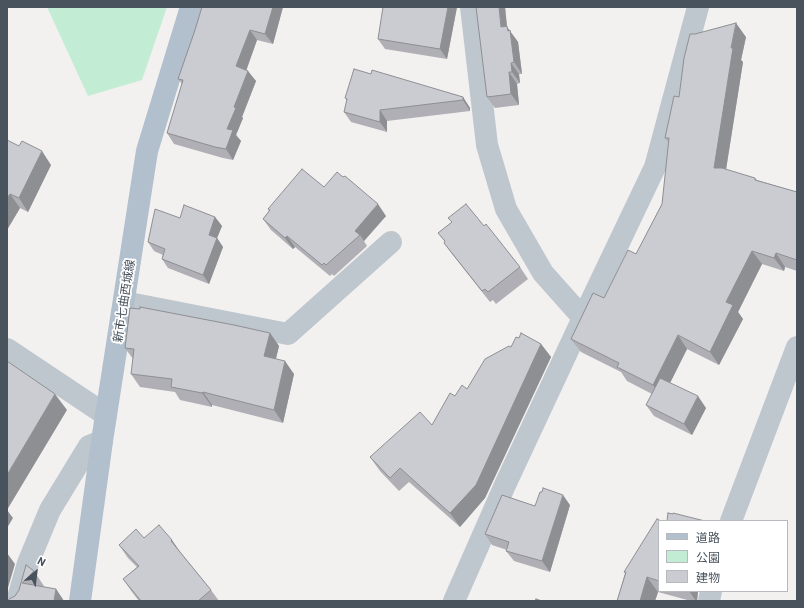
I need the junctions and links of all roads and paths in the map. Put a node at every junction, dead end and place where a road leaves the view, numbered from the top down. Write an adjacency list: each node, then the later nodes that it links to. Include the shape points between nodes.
1 (191, 7): 5 (main road, 新市七曲西城線, via 147,151)
2 (471, 7): 6 (street, via 487,145 506,209 543,273)
3 (698, 7): 6 (street, via 655,167)
4 (391, 242): 5 (street, via 288,334)
5 (124, 302): 9 (main road, 新市七曲西城線)
6 (584, 318): 14 (street, via 505,485)
7 (797, 347): 11 (street)
8 (7, 349): 9 (street)
9 (106, 415): 10 (main road, 新市七曲西城線)
10 (102, 441): 12 (street, via 89,446 50,510 28,563); 13 (main road, 新市七曲西城線)
11 (731, 520)
12 (17, 601)
13 (80, 601)
14 (454, 601)

